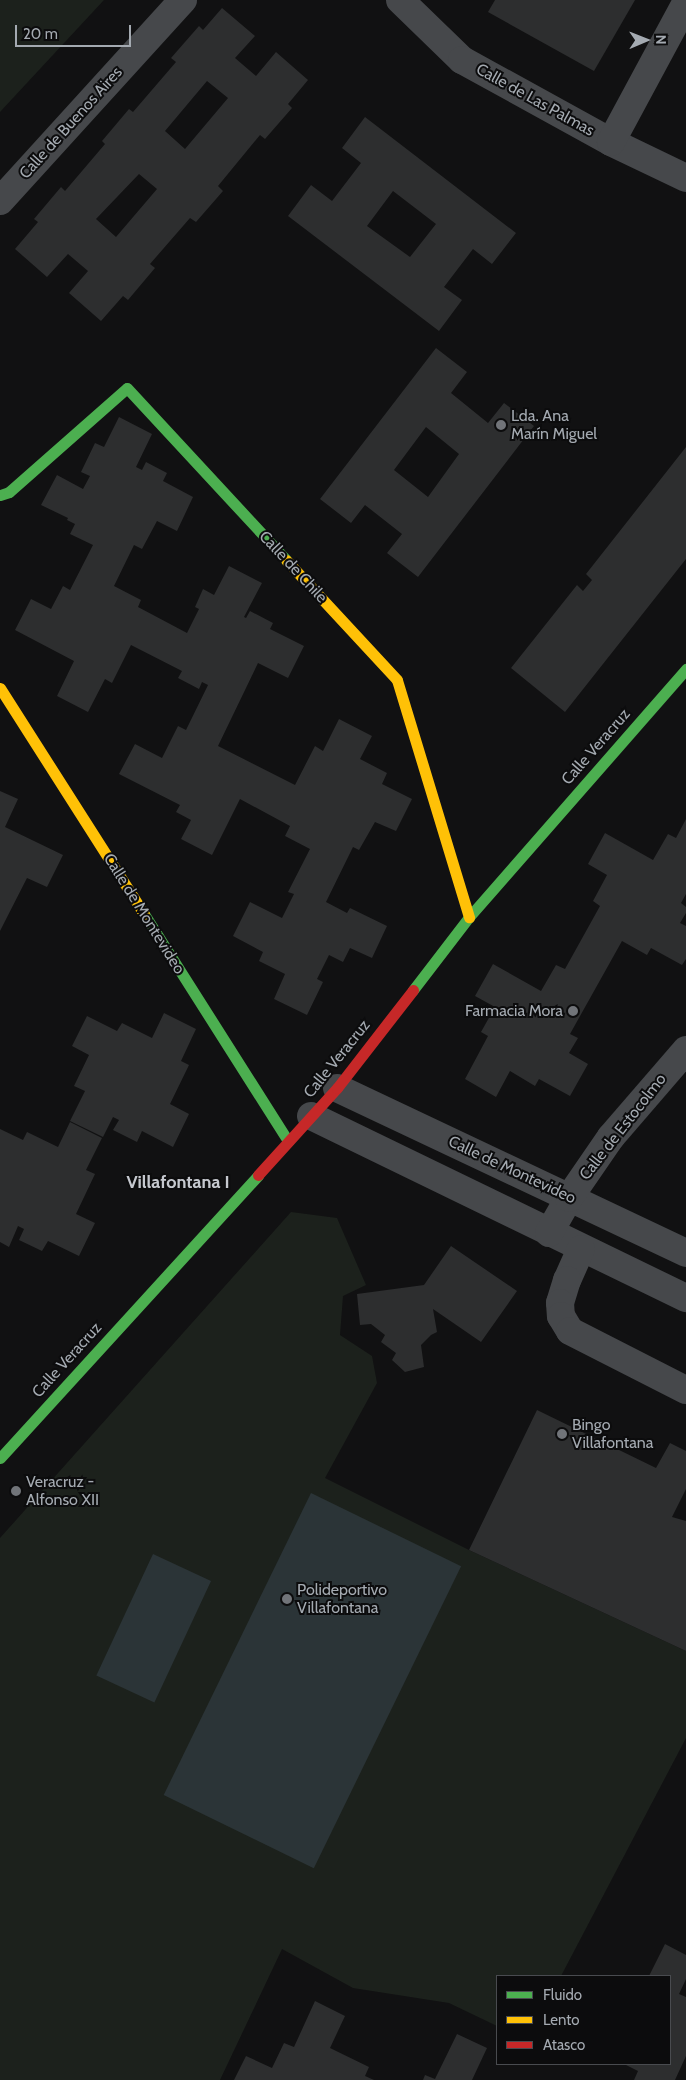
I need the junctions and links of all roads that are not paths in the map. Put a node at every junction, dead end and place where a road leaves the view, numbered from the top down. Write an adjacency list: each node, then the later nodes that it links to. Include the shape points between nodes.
1 (183, 0): 6 (street, Calle de Buenos Aires)
2 (400, 0): 4 (street, Calle de Las Palmas, via 462,60)
3 (686, 3): 4 (street)
4 (611, 142): 5 (street, Calle de Las Palmas)
5 (686, 178)
6 (0, 201)
7 (3, 498): 10 (street, Calle de Chile, via 127,388 397,680)
8 (686, 669): 10 (street, Calle Veracruz)
9 (0, 688): 14 (street, Calle de Montevideo)
10 (470, 917): 12 (street, Calle Veracruz)
11 (686, 1050): 15 (street, Calle de Estocolmo, via 611,1137)
12 (337, 1088): 13 (street, Calle Veracruz); 15 (street, Calle de Montevideo)
13 (311, 1116): 14 (street, Calle Veracruz); 16 (street)
14 (288, 1140): 21 (street, Calle Veracruz)
15 (569, 1198): 16 (street, Calle de Estocolmo); 18 (street, Calle de Montevideo)
16 (549, 1233): 17 (street)
17 (581, 1249): 19 (street); 20 (street, via 560,1303 561,1316 570,1332)
18 (686, 1253)
19 (686, 1298)
20 (686, 1390)
21 (0, 1458)

